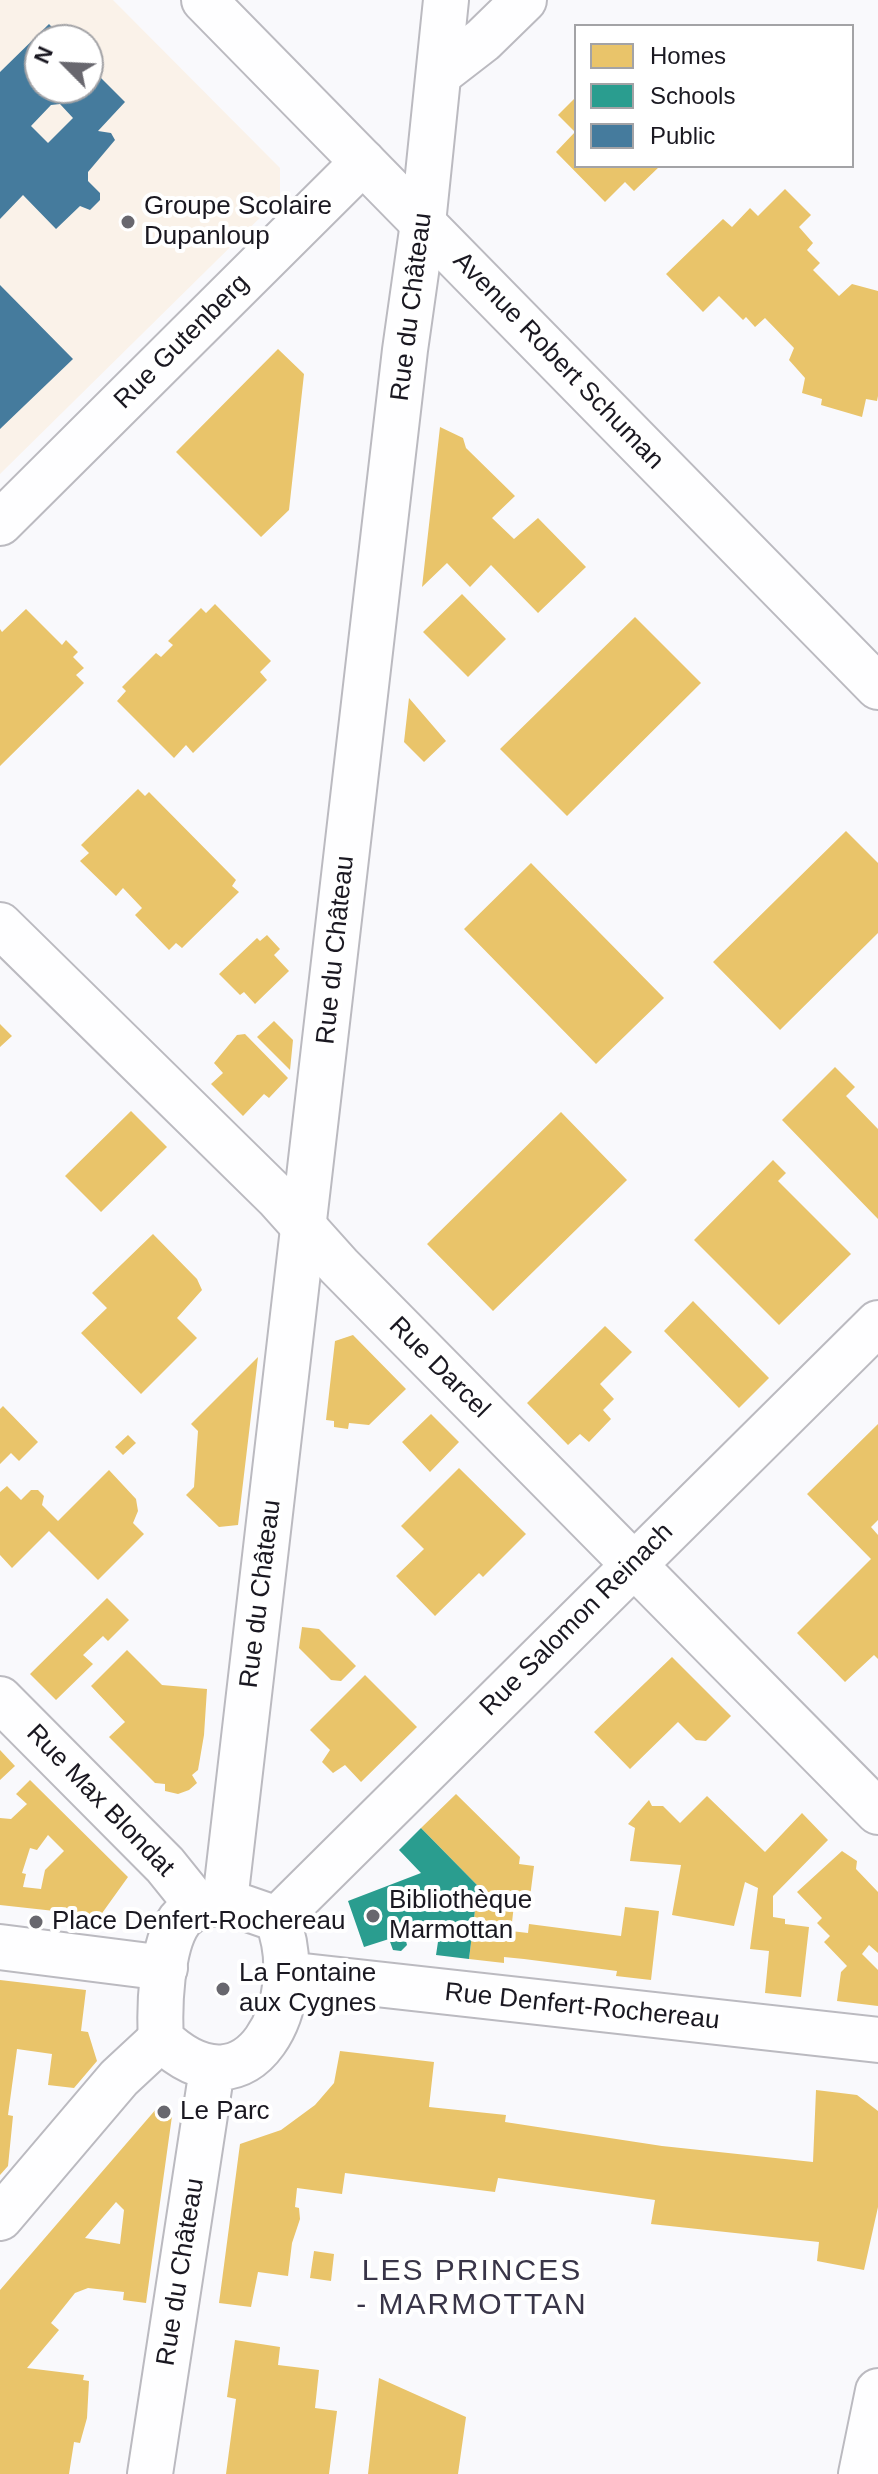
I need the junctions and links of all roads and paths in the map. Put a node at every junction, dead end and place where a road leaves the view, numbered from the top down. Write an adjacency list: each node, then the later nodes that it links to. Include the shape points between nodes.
1 (204, 0): 5 (street, Avenue Robert Schuman)
2 (446, 0): 4 (street, Rue du Château)
3 (524, 0): 4 (street)
4 (439, 74): 6 (street, Rue du Château)
5 (363, 162): 6 (street, Avenue Robert Schuman); 7 (street, Rue Gutenberg)
6 (423, 223): 8 (street, Avenue Robert Schuman); 10 (street, Rue du Château)
7 (0, 523)
8 (878, 687)
9 (0, 925): 10 (street, Rue Darcel)
10 (305, 1226): 12 (street, Rue Darcel); 15 (street, Rue du Château)
11 (878, 1323): 12 (street, Rue Salomon Reinach)
12 (635, 1565): 14 (street, Rue Darcel); 16 (street, Rue Salomon Reinach)
13 (0, 1699): 15 (street, Rue Max Blondat, via 165,1865)
14 (878, 1812)
15 (212, 1903): 16 (street); 18 (street, via 180,1919)
16 (277, 1919): 19 (street, via 288,1945)
17 (0, 1947): 18 (street)
18 (165, 1968): 20 (street)
19 (286, 1974): 21 (street, Rue Denfert-Rochereau); 22 (street, via 279,2019 264,2045 245,2061)
20 (161, 2039): 22 (street, via 188,2061); 23 (street, via 119,2078)
21 (878, 2040)
22 (212, 2069): 25 (street, Rue du Château)
23 (0, 2218)
24 (878, 2391): 26 (street)
25 (150, 2474)
26 (861, 2474)

